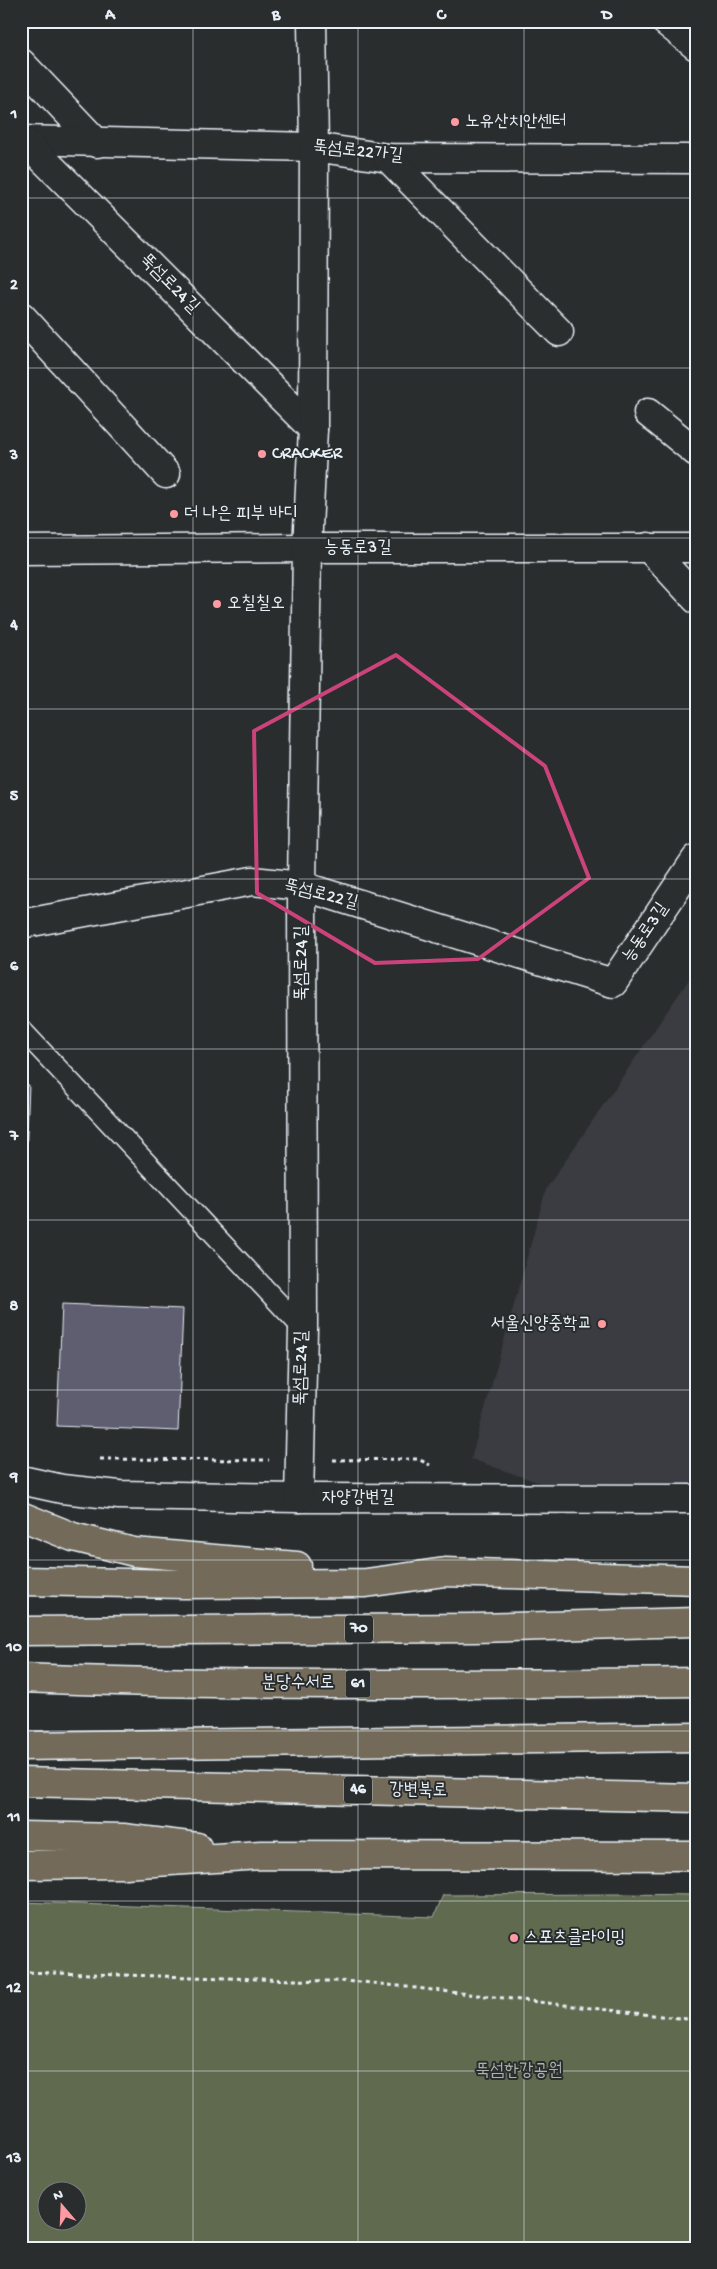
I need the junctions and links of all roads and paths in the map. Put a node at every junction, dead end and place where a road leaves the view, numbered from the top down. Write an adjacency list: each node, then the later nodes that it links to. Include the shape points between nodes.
1 (312, 21): 7 (street, 뚝섬로24길)
2 (665, 21): 3 (street)
3 (696, 46)
4 (21, 63): 6 (street)
5 (23, 140): 6 (street, 뚝섬로22가길); 13 (street, 뚝섬로24길)
6 (97, 143): 7 (street, 뚝섬로22가길)
7 (314, 147): 8 (street, 뚝섬로22가길); 13 (street, 뚝섬로24길)
8 (388, 158): 9 (street, 뚝섬로22가길); 11 (street)
9 (696, 159)
10 (21, 316): 15 (street)
11 (558, 332)
12 (648, 413): 14 (street)
13 (313, 428): 18 (street, 뚝섬로24길)
14 (696, 452)
15 (166, 474)
16 (27, 544): 18 (street, 능동로3길)
17 (648, 547): 18 (street, 능동로3길); 19 (street, 능동로3길); 20 (street)
18 (307, 548): 22 (street, 뚝섬로24길)
19 (696, 548)
20 (696, 599)
21 (696, 859): 24 (street, 능동로3길)
22 (302, 886): 23 (street, 뚝섬로22길, via 252,881); 24 (street, 뚝섬로22길); 26 (street, 뚝섬로24길)
23 (21, 924)
24 (613, 983)
25 (22, 1030): 26 (lane)
26 (303, 1329): 28 (street, 뚝섬로24길)
27 (21, 1480): 28 (street, 자양강변길, via 62,1489 119,1495)
28 (299, 1498): 29 (street, 자양강변길)
29 (696, 1499)
30 (21, 1516): 31 (highway, via 73,1536 134,1552 269,1565)
31 (446, 1572): 32 (highway); 33 (highway, via 366,1583)
32 (696, 1580)
33 (21, 1581)
34 (696, 1622): 35 (highway, 70, via 475,1628)
35 (21, 1631)
36 (21, 1678): 37 (highway, 분당수서로 / 61, via 412,1684)
37 (696, 1682)
38 (696, 1737): 39 (highway)
39 (21, 1746)
40 (21, 1782): 41 (highway, 강변북로 / 46)
41 (696, 1798)
42 (21, 1836): 43 (highway, via 124,1838)
43 (261, 1855): 44 (highway); 45 (highway, via 125,1864)
44 (696, 1856)
45 (21, 1865)
46 (21, 1972): 47 (path, via 363,1982)
47 (696, 2020)

